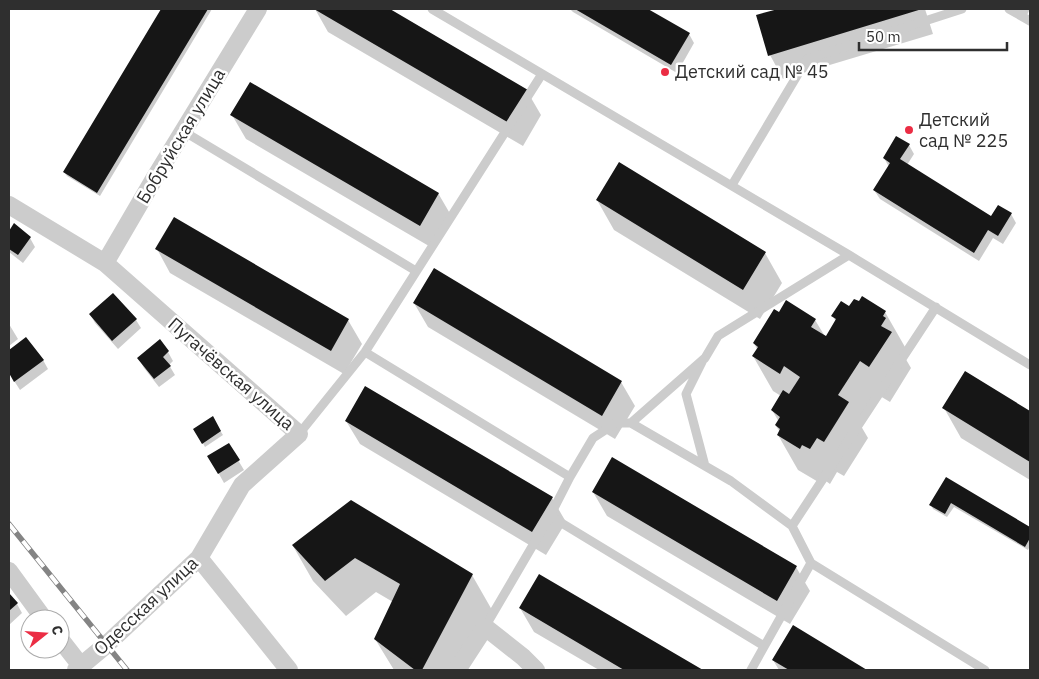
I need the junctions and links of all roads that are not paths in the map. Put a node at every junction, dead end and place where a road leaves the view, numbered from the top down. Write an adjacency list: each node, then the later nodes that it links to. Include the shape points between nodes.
1 (258, 9): 7 (street, Бобруйская улица)
2 (432, 9): 6 (lane)
3 (962, 9): 8 (lane, via 807,59)
4 (1009, 9): 5 (lane)
5 (1030, 22)
6 (542, 74): 8 (lane); 12 (lane)
7 (183, 131): 11 (street, Бобруйская улица); 12 (lane)
8 (732, 186): 10 (lane)
9 (9, 205): 11 (street, Пугачёвская улица)
10 (849, 255): 13 (lane); 15 (lane, via 718,336)
11 (106, 264): 18 (street, Пугачёвская улица)
12 (416, 271): 14 (lane)
13 (936, 307): 16 (lane); 23 (lane)
14 (364, 352): 18 (lane); 20 (lane)
15 (705, 358): 17 (lane); 19 (lane, via 686,394)
16 (1029, 361)
17 (631, 423): 19 (lane); 20 (lane, via 616,422 593,438)
18 (299, 434): 21 (street, Пугачёвская улица)
19 (705, 466): 23 (lane)
20 (570, 477): 22 (lane)
21 (242, 485): 24 (street, Одесская улица)
22 (550, 516): 28 (lane); 29 (lane)
23 (792, 526): 25 (lane)
24 (199, 558): 31 (street, Одесская улица); 32 (street)
25 (811, 563): 29 (lane); 36 (lane)
26 (9, 571): 27 (street)
27 (37, 609)
28 (485, 627): 33 (street); 34 (street)
29 (764, 646): 35 (lane)
30 (70, 655): 31 (street)
31 (79, 668)
32 (289, 670)
33 (458, 670)
34 (536, 670)
35 (751, 670)
36 (985, 670)

